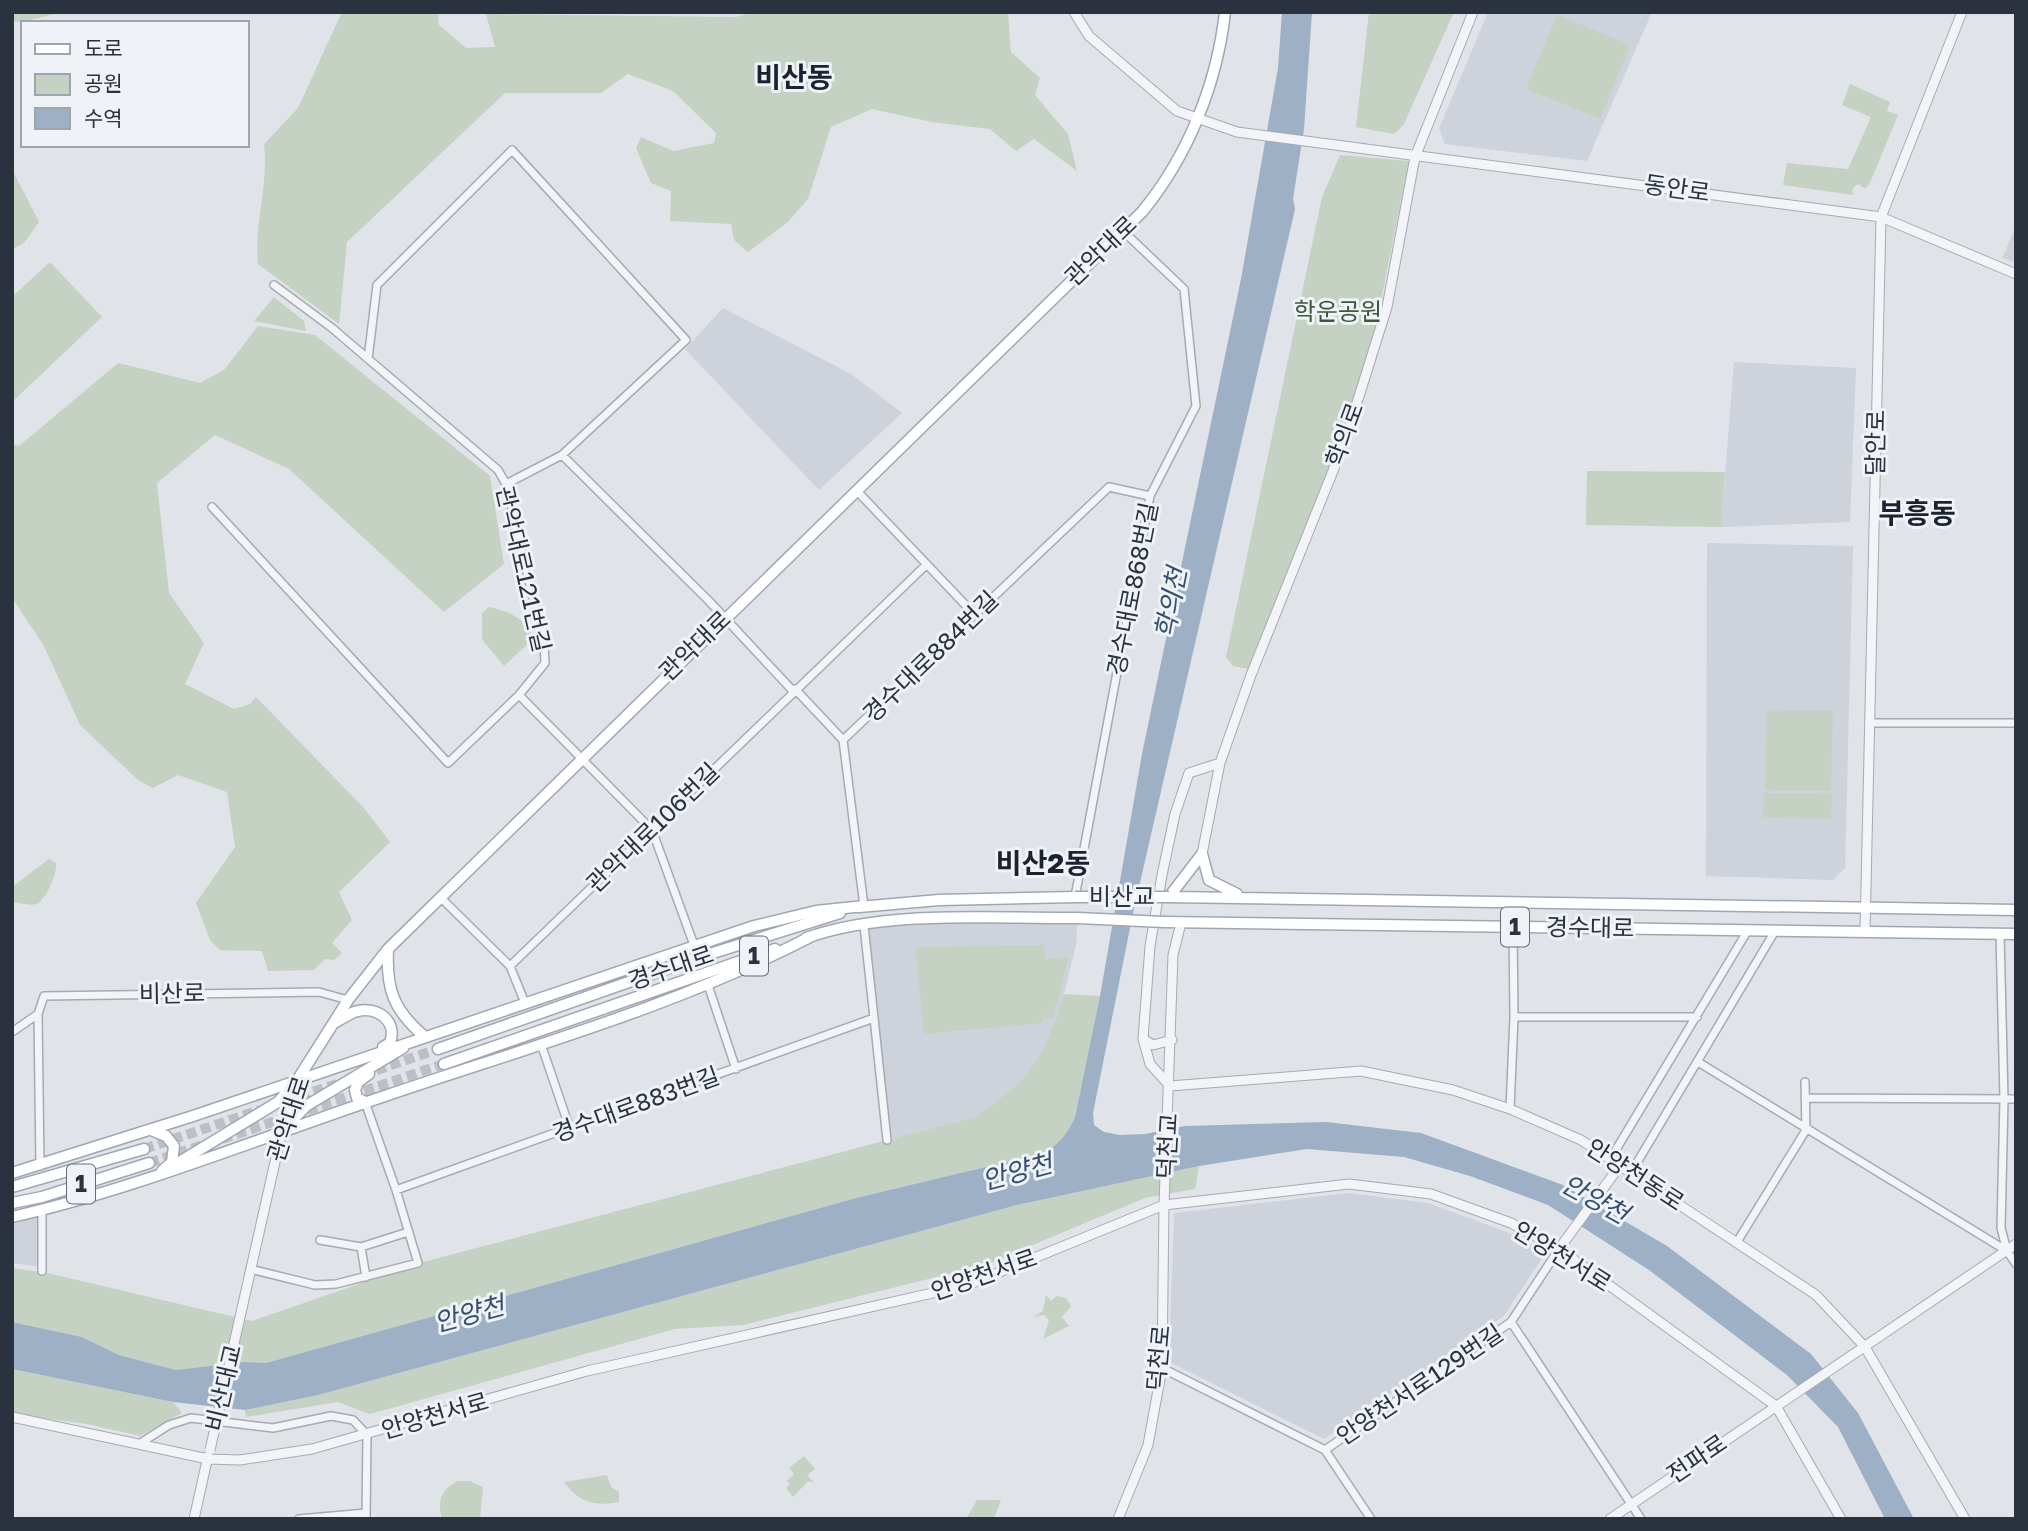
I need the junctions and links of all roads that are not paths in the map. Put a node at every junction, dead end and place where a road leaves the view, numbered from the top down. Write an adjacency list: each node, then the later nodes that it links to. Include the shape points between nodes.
1 (1073, 12): 5 (street, via 1089,36 1177,111)
2 (1225, 12): 5 (main road, 관악대로, via 1221,54)
3 (1473, 12): 6 (street, 학의로)
4 (1962, 12): 7 (street, 달안로)
5 (1196, 120): 6 (street, 동안로, via 1237,132); 8 (main road, 관악대로, via 1167,181)
6 (1415, 157): 7 (street, 동안로); 26 (street, 학의로, via 1391,290 1373,355 1345,441 1255,663)
7 (1881, 217): 9 (street, 동안로); 22 (street, 달안로)
8 (1122, 230): 14 (main road, 관악대로); 15 (street, 경수대로868번길, via 1184,289 1196,406)
9 (2016, 274)
10 (274, 285): 11 (street, 관악대로121번길)
11 (368, 359): 12 (street, via 377,285 512,150 686,340); 13 (street, 관악대로121번길, via 498,470)
12 (562, 455): 13 (street); 19 (street)
13 (506, 484): 21 (street, 관악대로121번길, via 544,645 545,663)
14 (857, 491): 17 (street); 19 (main road, 관악대로)
15 (1150, 496): 18 (street, 경수대로884번길, via 1109,487); 31 (street, 경수대로868번길)
16 (212, 507): 21 (street, 관악대로121번길, via 448,763)
17 (926, 565): 18 (street); 20 (street, 관악대로106번길)
18 (975, 615): 24 (street, 경수대로884번길)
19 (723, 618): 20 (street); 25 (main road, 관악대로)
20 (794, 690): 24 (street); 27 (street, 관악대로106번길)
21 (519, 695): 25 (street)
22 (1870, 723): 23 (street); 34 (street, 달안로)
23 (2016, 723)
24 (843, 740): 33 (street, 경수대로884번길)
25 (582, 757): 27 (street); 30 (main road, 관악대로)
26 (1220, 763): 28 (street, 학의로); 60 (street, via 1189,774 1175,814 1150,946)
27 (652, 830): 47 (street); 49 (street, 관악대로106번길)
28 (1202, 855): 29 (main road, via 1209,880); 32 (main road)
29 (1243, 896): 32 (main road, 경수대로 / 1); 34 (main road, 경수대로 / 1)
30 (440, 897): 48 (main road, 관악대로); 49 (street)
31 (1075, 897): 32 (main road, 비산교 / 1, bridge); 33 (main road, 경수대로 / 1)
32 (1170, 897)
33 (864, 906): 47 (main road, via 816,911); 63 (main road, 경수대로 / 1, via 699,957)
34 (1865, 908): 35 (main road, 경수대로 / 1); 43 (street, 달안로)
35 (2016, 911)
36 (1078, 918): 37 (main road, 비산교 / 1, bridge); 39 (main road, 경수대로 / 1, via 939,919)
37 (1164, 922): 38 (main road, 경수대로 / 1)
38 (1181, 923): 40 (main road, 경수대로 / 1); 61 (street, via 1174,955)
39 (864, 926): 46 (main road, 경수대로 / 1); 56 (street)
40 (1513, 927): 41 (main road, 경수대로 / 1); 54 (street)
41 (1748, 930): 42 (main road, 경수대로 / 1); 55 (street)
42 (1775, 931): 43 (main road, 경수대로 / 1); 65 (street)
43 (1865, 932): 44 (main road, 경수대로 / 1)
44 (2000, 934): 45 (main road, 경수대로 / 1); 72 (street)
45 (2016, 934)
46 (812, 936): 50 (main road); 66 (main road, 경수대로 / 1)
47 (694, 945): 52 (main road)
48 (388, 948): 51 (main road, 관악대로); 59 (main road, via 386,976 394,1002)
49 (510, 966): 52 (street)
50 (708, 985): 62 (main road); 67 (street)
51 (348, 1000): 53 (street, 비산로, via 319,992 44,996); 57 (main road, 관악대로)
52 (525, 1003): 59 (main road)
53 (38, 1014): 58 (street, 비산로); 85 (street)
54 (1514, 1017): 55 (street); 75 (street)
55 (1697, 1017): 82 (street)
56 (874, 1018): 67 (street, 경수대로883번길); 80 (street)
57 (332, 1024): 64 (main road, via 357,1011 381,1013 391,1023 393,1035); 68 (main road, 관악대로)
58 (12, 1032)
59 (425, 1037): 64 (main road)
60 (1143, 1039): 61 (street, via 1153,1045); 70 (street, via 1150,1064)
61 (1172, 1040): 70 (street)
62 (541, 1044): 74 (main road); 76 (street)
63 (439, 1049)
64 (376, 1058): 68 (main road); 74 (main road, via 355,1090); 79 (main road, via 306,1106)
65 (1698, 1062): 78 (street); 86 (street)
66 (444, 1064)
67 (736, 1069): 76 (street, 경수대로883번길)
68 (298, 1079): 77 (main road); 79 (main road, 관악대로); 88 (main road, via 278,1102)
69 (1805, 1082): 71 (street)
70 (1170, 1086): 75 (street, 안양천동로, via 1361,1071 1452,1090); 91 (street, 덕천교)
71 (1805, 1098): 72 (street); 78 (street)
72 (2004, 1099): 73 (street); 102 (street, via 2001,1228)
73 (2016, 1099)
74 (365, 1102): 79 (main road); 90 (street)
75 (1510, 1109): 82 (street, 안양천동로)
76 (570, 1129): 90 (street, 경수대로883번길)
77 (151, 1130): 85 (main road); 88 (main road, via 166,1136 174,1146 172,1162)
78 (1806, 1130): 98 (street); 102 (street)
79 (282, 1131): 88 (main road); 104 (street, 관악대로)
80 (887, 1140)
81 (144, 1149): 89 (main road, 1)
82 (1611, 1158): 84 (street, 안양천동로)
83 (149, 1163): 92 (main road, 1)
84 (1620, 1164): 86 (street, 안양천동로); 101 (street)
85 (40, 1166): 87 (main road)
86 (1632, 1171): 98 (street, 안양천동로)
87 (12, 1173)
88 (160, 1173): 94 (main road)
89 (12, 1187)
90 (396, 1189): 96 (street)
91 (1166, 1192): 93 (street, 덕천로)
92 (12, 1203)
93 (1164, 1205): 101 (street, 안양천서로, via 1349,1184 1431,1194 1511,1223); 110 (street, 덕천로); 113 (street, 안양천서로, via 968,1285 587,1371)
94 (42, 1210): 95 (main road); 105 (street)
95 (12, 1217)
96 (408, 1232): 100 (street); 106 (street, via 418,1263)
97 (320, 1240): 100 (street)
98 (1737, 1242): 109 (street, 안양천동로, via 1816,1295)
99 (2016, 1244): 102 (street)
100 (361, 1247): 106 (street)
101 (1559, 1249): 107 (street, 안양천서로129번길); 111 (street, 안양천서로)
102 (2007, 1251): 103 (street); 109 (street)
103 (2016, 1264)
104 (250, 1269): 106 (street, via 315,1285); 108 (street, 관악대로)
105 (42, 1270)
106 (366, 1277)
107 (1511, 1322): 115 (street, 안양천서로129번길); 117 (street)
108 (238, 1325): 116 (street, 비산대교, bridge)
109 (1865, 1347): 111 (street, 전파로); 126 (street, 안양천동로)
110 (1162, 1368): 115 (street); 121 (street, 덕천로, via 1148,1445)
111 (1779, 1403): 117 (street, 전파로); 125 (street, 안양천서로)
112 (12, 1417): 114 (street, 안양천서로)
113 (367, 1435): 114 (street, via 353,1420 331,1416 273,1429 191,1418 169,1424); 116 (street, 안양천서로, via 240,1461); 118 (street)
114 (139, 1444): 116 (street, 안양천서로)
115 (1325, 1450): 122 (street)
116 (209, 1455): 119 (street)
117 (1631, 1504): 123 (street, 전파로); 124 (street)
118 (366, 1516): 120 (street)
119 (194, 1519)
120 (299, 1519)
121 (1118, 1519)
122 (1371, 1519)
123 (1610, 1519)
124 (1641, 1519)
125 (1840, 1519)
126 (1965, 1519)

